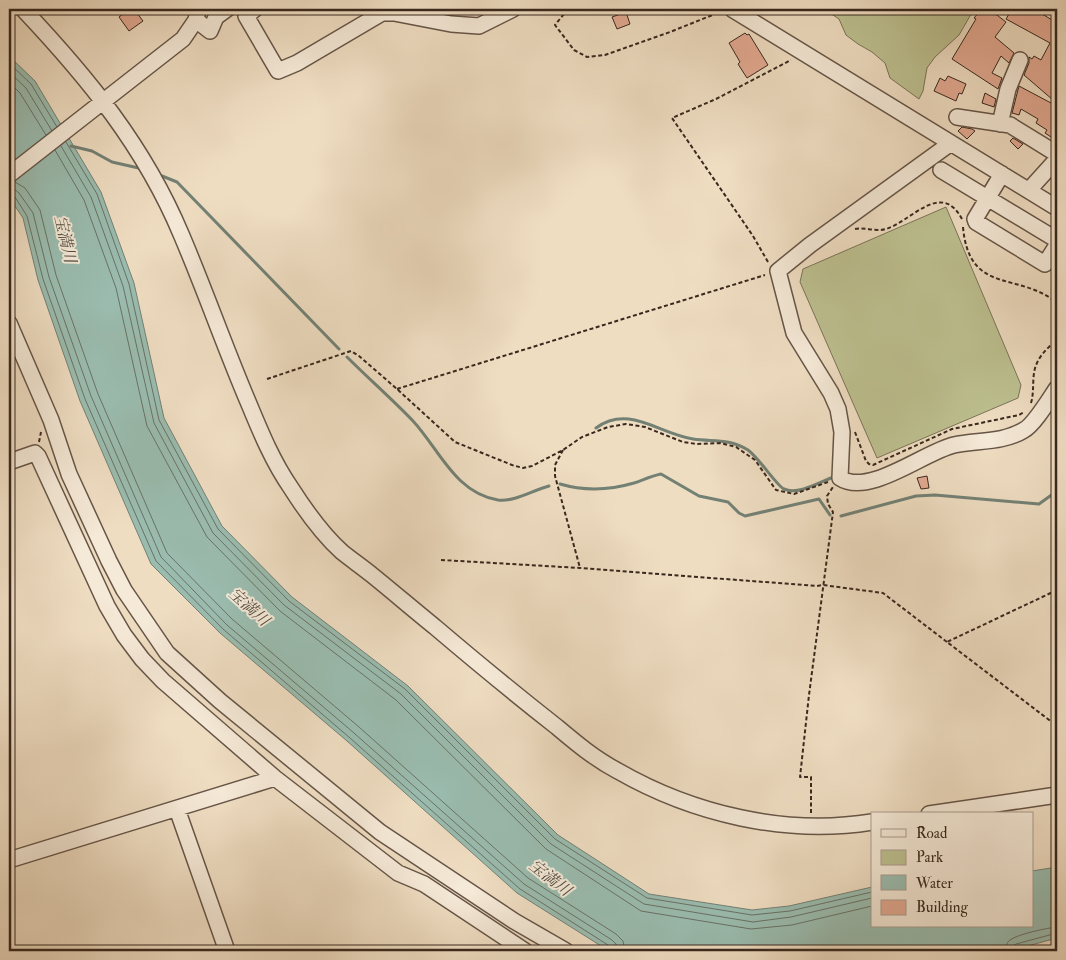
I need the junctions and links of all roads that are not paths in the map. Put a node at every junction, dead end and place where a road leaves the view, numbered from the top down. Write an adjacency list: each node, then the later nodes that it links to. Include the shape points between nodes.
1 (23, 9): 8 (street, via 68,57)
2 (227, 9): 6 (street, via 216,17 210,31)
3 (255, 9): 4 (street, via 246,16 278,71 382,13 479,26)
4 (513, 9)
5 (735, 9): 11 (street)
6 (197, 14): 8 (street, via 183,39)
7 (1020, 60): 10 (street, via 1008,89)
8 (101, 103): 16 (street); 29 (street, via 165,198 268,448 290,487 340,550 585,751 624,775 706,810 747,820 785,826)
9 (957, 117): 10 (street)
10 (1000, 124): 12 (street, via 1018,129)
11 (951, 143): 15 (street); 23 (street, via 776,272 794,333 838,410 843,480 864,482 887,476 952,446 1009,437 1026,430)
12 (1057, 154)
13 (1057, 159): 17 (street)
14 (942, 170): 18 (street)
15 (1002, 174): 17 (street); 18 (street)
16 (9, 175)
17 (1028, 190): 19 (street)
18 (987, 198): 20 (street); 21 (street, via 976,222 1045,264)
19 (1057, 208)
20 (1057, 240)
21 (1057, 245)
22 (9, 323): 33 (street, via 51,420 69,474 110,561 124,590 166,653 380,832 514,922)
23 (1057, 388)
24 (9, 462): 25 (street, via 35,453 38,456 107,606 142,660)
25 (275, 778): 27 (street); 32 (street, via 398,873 424,884)
26 (1057, 795): 28 (street)
27 (177, 809): 30 (street); 31 (street)
28 (942, 812)
29 (871, 822)
30 (9, 860)
31 (227, 951)
32 (525, 951)
33 (566, 951)

